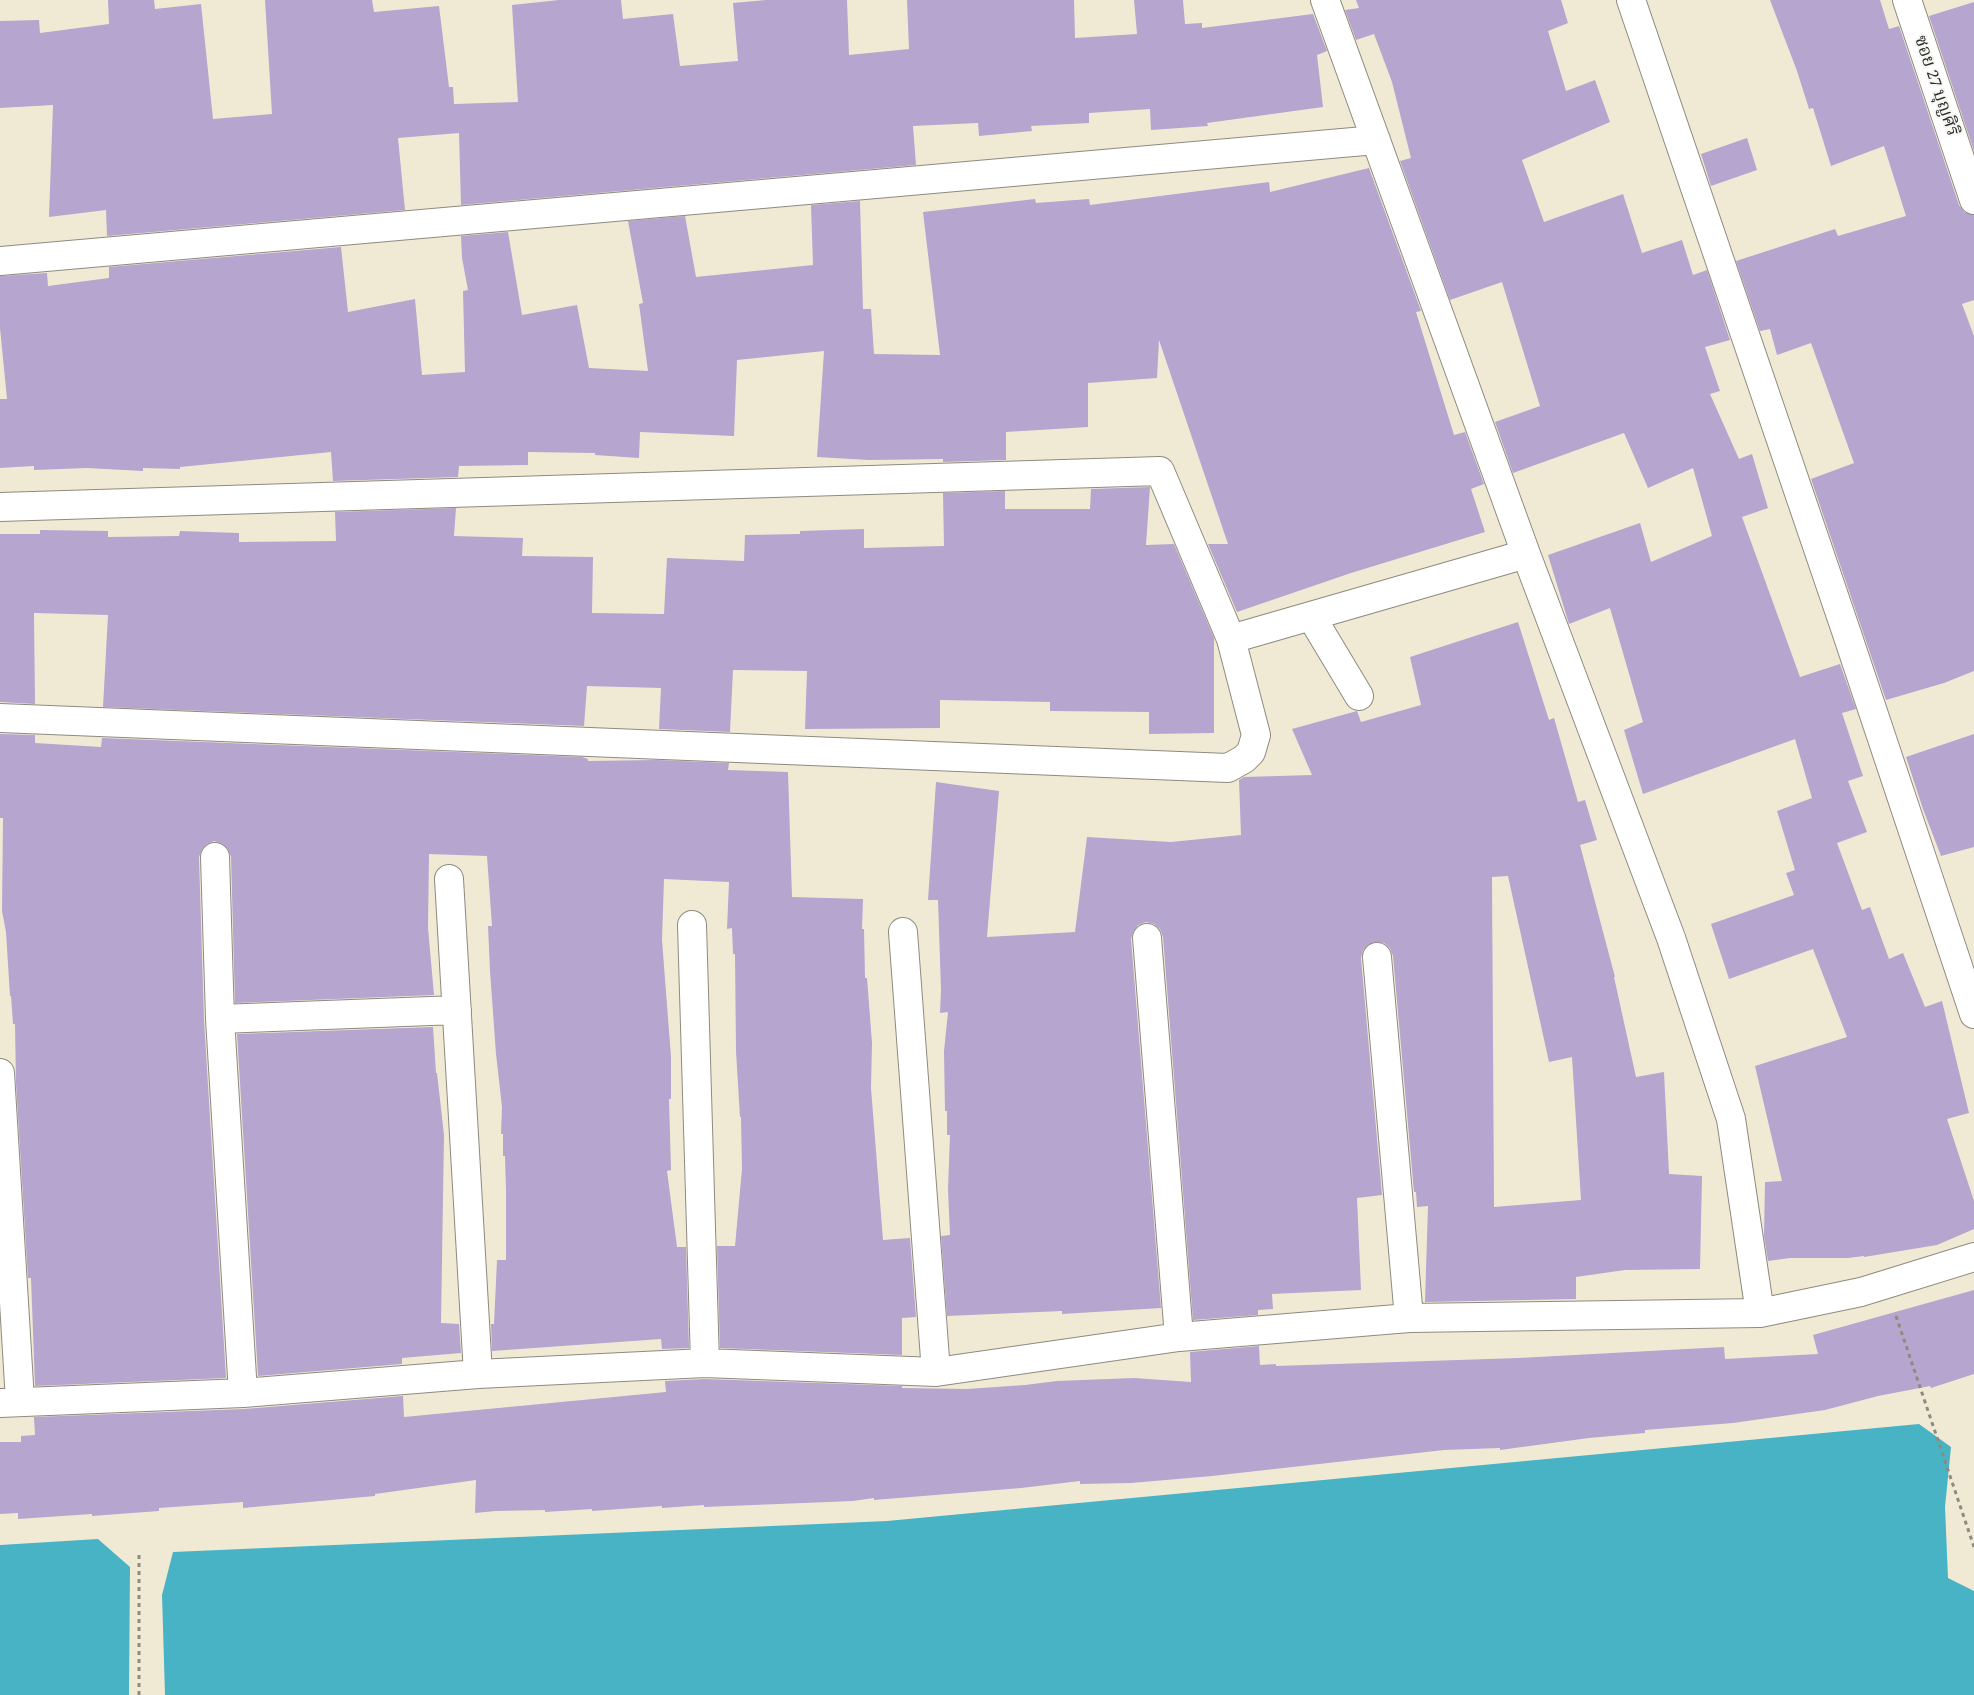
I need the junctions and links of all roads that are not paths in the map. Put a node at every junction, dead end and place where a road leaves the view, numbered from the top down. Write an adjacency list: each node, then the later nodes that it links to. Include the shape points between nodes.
1 (1326, 0): 4 (street)
2 (1630, 0): 20 (street)
3 (1907, 0): 5 (street, ซอย 27 บุญศิริ)
4 (1376, 140): 6 (street); 8 (street)
5 (1974, 200)
6 (0, 261)
7 (0, 508): 10 (street, via 1160,471)
8 (1526, 554): 9 (street); 24 (street, via 1671,938 1731,1118)
9 (1311, 616): 10 (street); 11 (street)
10 (1231, 639): 12 (street, via 1256,735 1251,752 1228,768)
11 (1359, 696)
12 (0, 718)
13 (215, 857): 21 (street)
14 (448, 879): 19 (street)
15 (692, 925): 27 (street)
16 (903, 932): 28 (street)
17 (1147, 938): 26 (street)
18 (1376, 957): 25 (street)
19 (457, 1010): 21 (street); 29 (street)
20 (1974, 1014)
21 (220, 1019): 30 (street)
22 (0, 1073): 31 (street)
23 (1974, 1257): 24 (street, via 1861,1292)
24 (1760, 1313): 25 (street)
25 (1408, 1318): 26 (street)
26 (1179, 1337): 28 (street)
27 (704, 1362): 28 (street); 29 (street)
28 (936, 1372)
29 (478, 1374): 30 (street)
30 (243, 1393): 31 (street)
31 (10, 1402)

